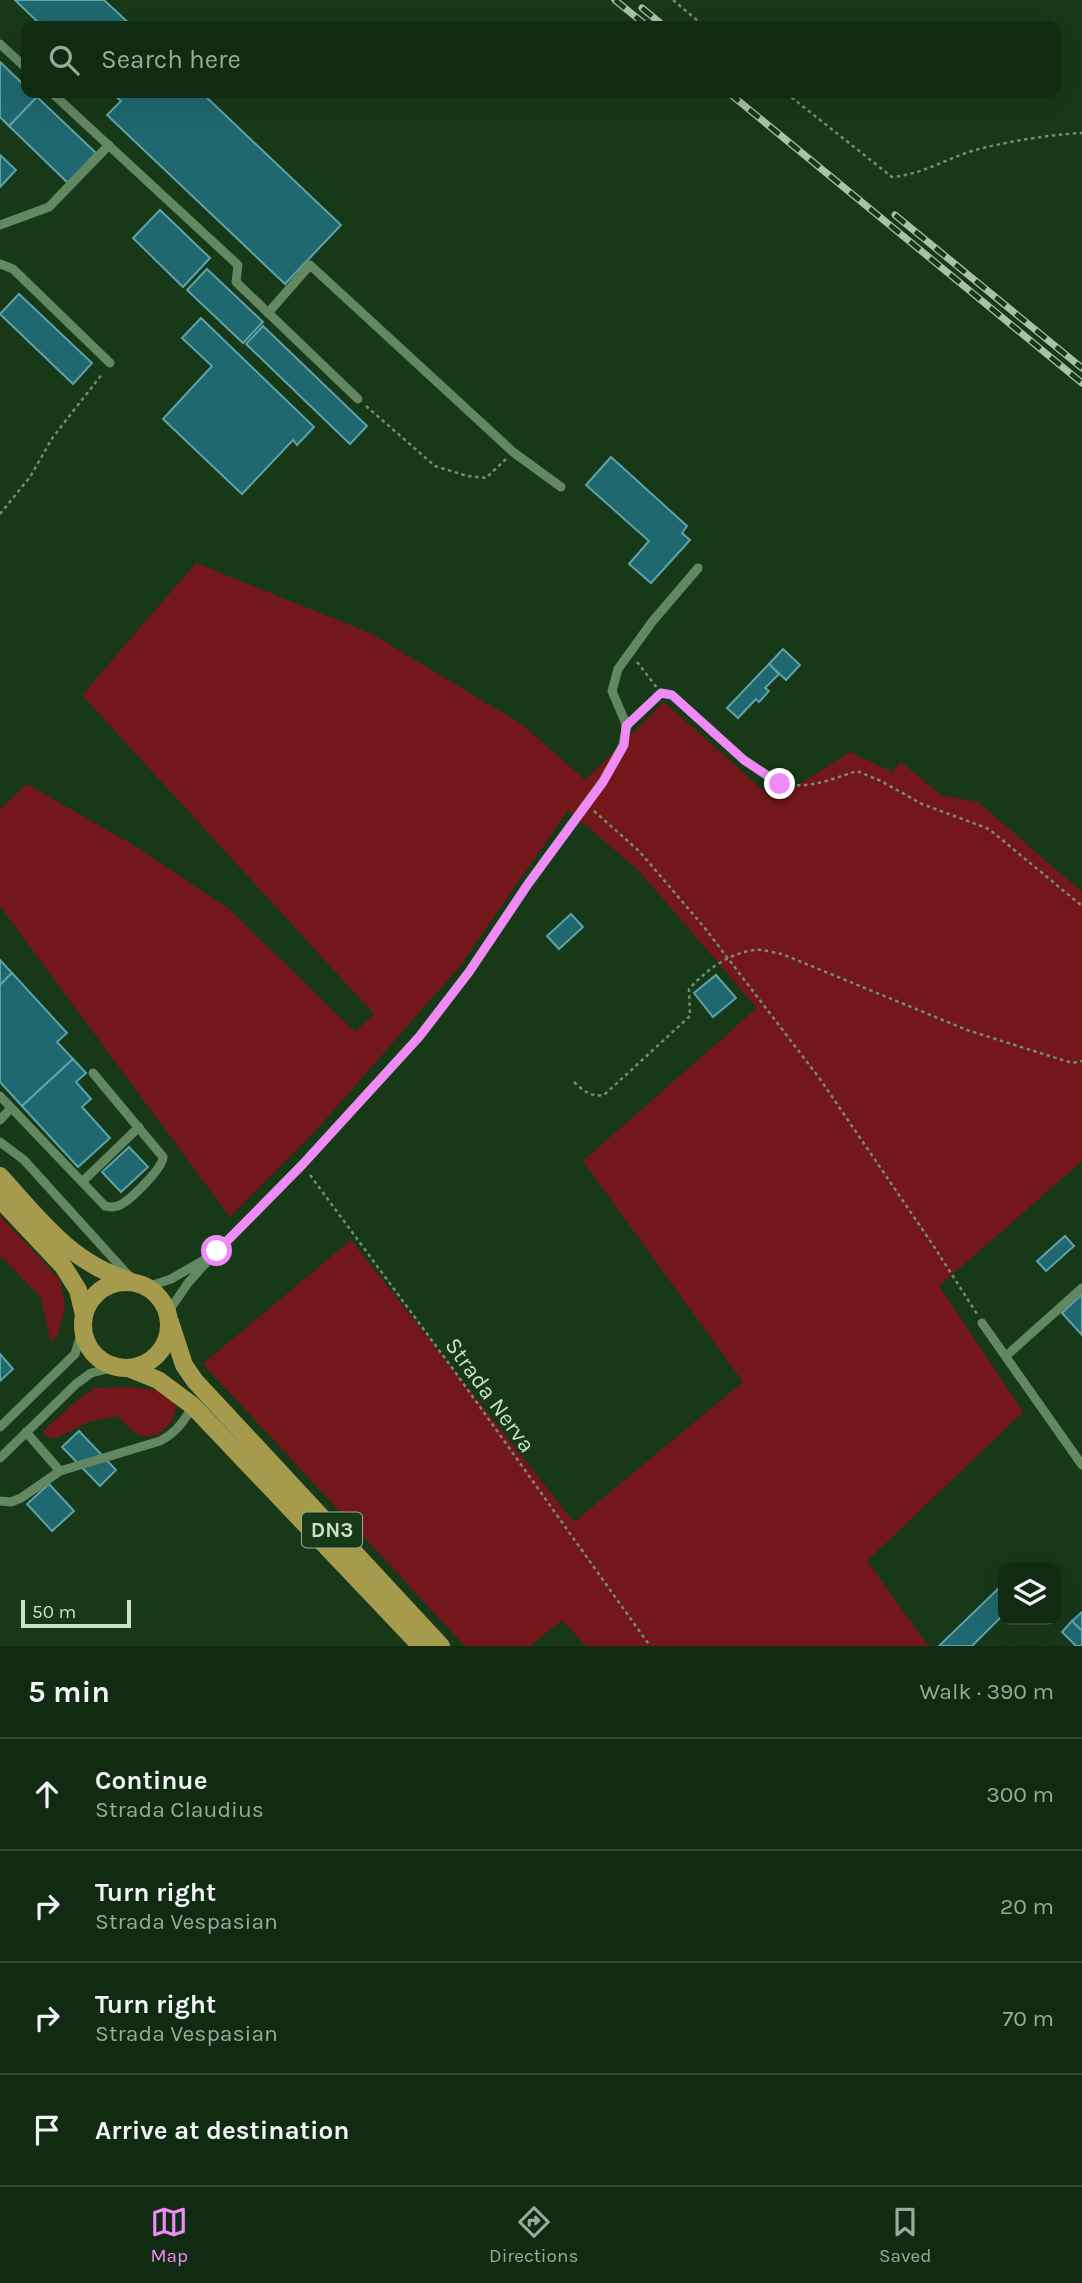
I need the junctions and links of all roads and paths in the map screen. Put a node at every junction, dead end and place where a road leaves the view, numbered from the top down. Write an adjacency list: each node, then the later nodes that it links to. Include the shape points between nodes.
1 (673, 0): 2 (path)
2 (698, 21)
3 (0, 44): 4 (lane)
4 (21, 63)
5 (57, 98): 8 (lane)
6 (792, 98): 7 (path, via 892,177 912,175 973,151 1047,135)
7 (1082, 133)
8 (109, 145): 9 (lane, via 49,207); 11 (lane, via 237,265 236,282)
9 (0, 225)
10 (0, 264): 12 (lane, via 13,269)
11 (268, 313): 13 (lane); 14 (lane, via 310,265)
12 (110, 363): 16 (path)
13 (358, 399): 14 (path, via 436,466 486,478)
14 (513, 452): 15 (lane)
15 (561, 487)
16 (0, 514)
17 (698, 568): 18 (lane)
18 (630, 653): 19 (path); 20 (lane, via 618,669 612,691)
19 (661, 693): 20 (path); 22 (path, via 672,695 744,760 780,784 816,785 857,771 922,804 989,829)
20 (626, 726): 21 (lane, via 624,745)
21 (586, 804): 23 (path, via 639,851); 32 (lane, via 419,1037)
22 (1082, 906)
23 (727, 958): 24 (path, via 757,949 782,954 967,1030 1072,1063); 26 (path, via 689,989 690,1016 604,1096 594,1097); 41 (path, via 820,1079)
24 (1082, 1061)
25 (93, 1073): 30 (lane)
26 (574, 1082)
27 (0, 1097): 28 (lane)
28 (11, 1108): 29 (lane); 34 (lane)
29 (0, 1119)
30 (139, 1127): 34 (lane); 34 (lane, via 161,1152 163,1163 123,1204 105,1206)
31 (0, 1142): 37 (lane, via 24,1160)
32 (302, 1165): 36 (lane); 53 (path, Strada Nerva)
33 (0, 1176): 37 (main road, via 68,1249 105,1273)
34 (82, 1182)
35 (0, 1199): 40 (main road, via 63,1266 78,1290)
36 (217, 1251): 37 (lane, via 188,1271); 39 (lane, via 188,1283)
37 (141, 1284): 39 (main road, via 158,1295); 40 (main road, via 113,1283 103,1288 88,1305)
38 (1082, 1288): 42 (lane)
39 (169, 1317): 43 (main road, via 168,1336 154,1359); 52 (main road, DN3, via 184,1365 195,1381)
40 (84, 1322): 43 (main road, via 86,1341 93,1352); 45 (lane, via 75,1354)
41 (982, 1323): 42 (lane)
42 (1006, 1356): 48 (lane)
43 (122, 1367): 44 (main road, DN3, via 158,1380); 46 (lane, via 91,1373)
44 (193, 1406): 49 (lane, via 181,1425 160,1441); 51 (main road, DN3)
45 (0, 1427)
46 (26, 1432): 47 (lane); 49 (lane)
47 (0, 1458)
48 (1082, 1465)
49 (60, 1471): 50 (lane, via 20,1498)
50 (0, 1501)
51 (421, 1646)
52 (441, 1646)
53 (650, 1646)

